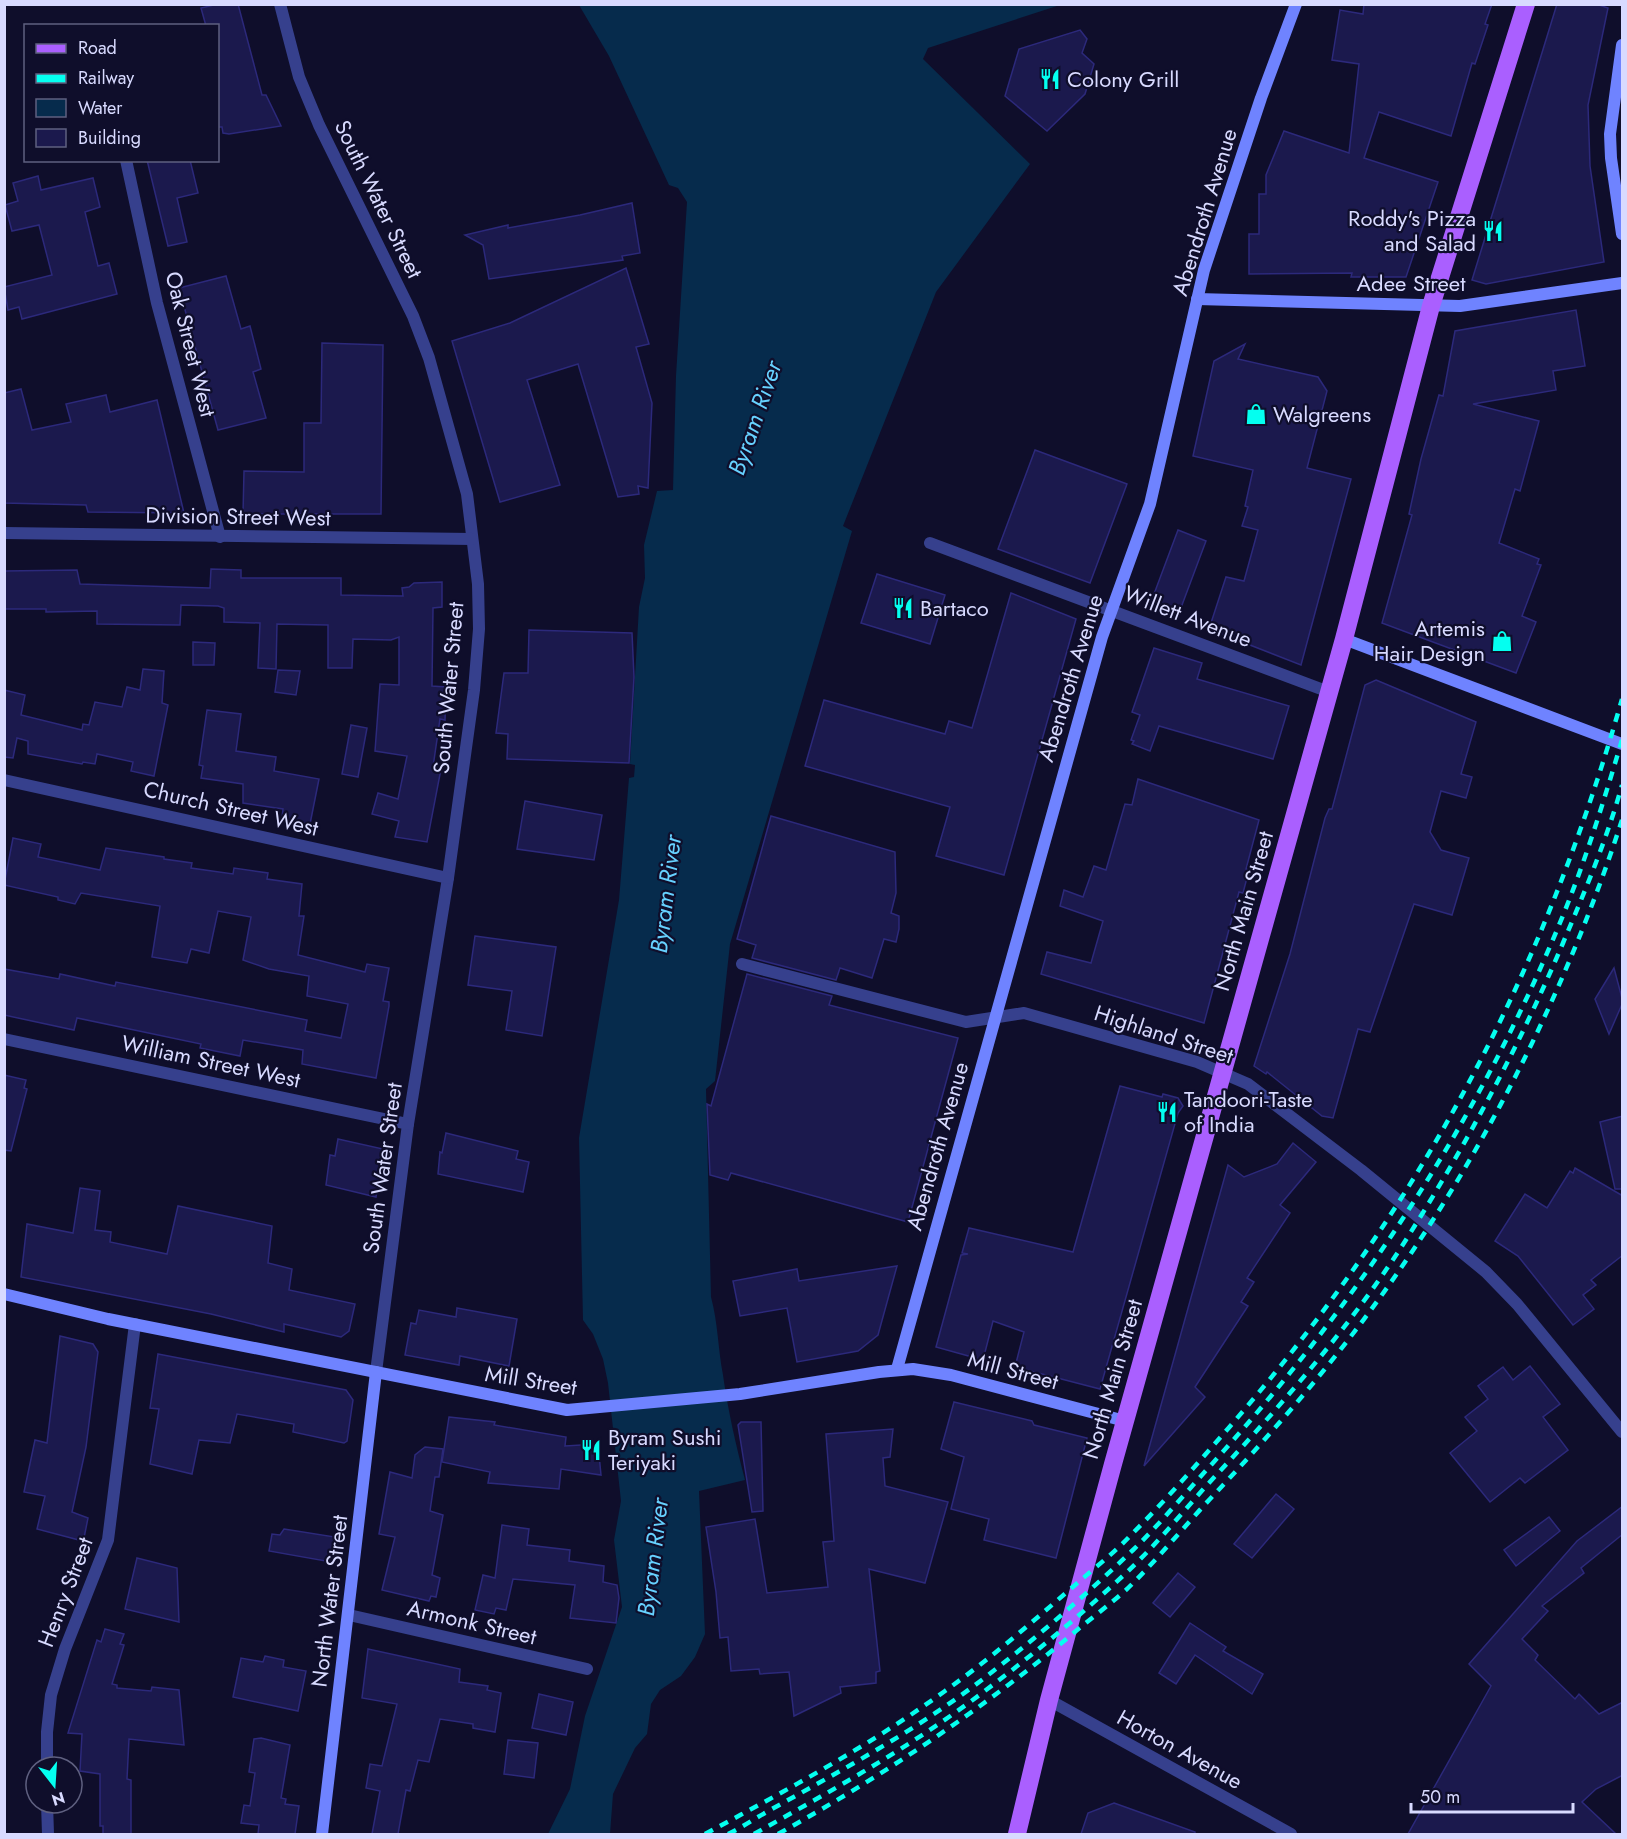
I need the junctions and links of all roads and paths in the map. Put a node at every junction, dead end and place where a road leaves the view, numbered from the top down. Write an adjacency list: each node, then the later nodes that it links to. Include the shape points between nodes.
1 (280, 4): 12 (street, South Water Street, via 299,77 315,115 414,316 459,456)
2 (1296, 4): 8 (street, Abendroth Avenue, via 1261,98)
3 (1526, 4): 9 (main road, North Main Street)
4 (1623, 45): 6 (street, via 1610,134)
5 (126, 162): 11 (street, Oak Street West, via 157,303)
6 (1623, 234)
7 (1623, 283): 9 (street, Adee Street, via 1472,305)
8 (1197, 299): 9 (street, Adee Street); 14 (street, Abendroth Avenue, via 1150,504)
9 (1431, 306): 15 (main road, North Main Street)
10 (4, 533): 11 (street, Division Street West)
11 (220, 537): 12 (street, Division Street West)
12 (472, 539): 19 (street, South Water Street, via 479,628)
13 (930, 543): 14 (street, Willett Avenue)
14 (1112, 609): 16 (street, Willett Avenue); 21 (street, Abendroth Avenue)
15 (1344, 639): 16 (main road, North Main Street); 17 (street)
16 (1329, 692): 23 (main road, North Main Street)
17 (1623, 744)
18 (4, 780): 19 (street, Church Street West)
19 (448, 878): 24 (street, South Water Street)
20 (742, 964): 21 (street, Highland Street, via 966,1022)
21 (995, 1018): 23 (street, Highland Street, via 1024,1013); 27 (street, Abendroth Avenue)
22 (4, 1039): 24 (street, William Street West)
23 (1222, 1072): 29 (main road, North Main Street); 30 (street, Highland Street, via 1258,1091 1486,1272)
24 (408, 1124): 28 (street, South Water Street)
25 (4, 1294): 26 (street, Mill Street)
26 (135, 1324): 28 (street, Mill Street); 34 (street, Henry Street, via 108,1540 51,1695)
27 (897, 1369): 28 (street, Mill Street, via 740,1394 581,1411 544,1407); 29 (street, Mill Street, via 951,1376)
28 (376, 1371): 31 (street, North Water Street)
29 (1125, 1421): 33 (main road, North Main Street)
30 (1623, 1432)
31 (349, 1615): 32 (street, Armonk Street); 37 (street, North Water Street)
32 (587, 1669)
33 (1049, 1700): 38 (main road, North Main Street); 39 (street, Horton Avenue)
34 (47, 1755)
35 (47, 1815): 36 (street)
36 (48, 1834)
37 (322, 1834)
38 (1017, 1834)
39 (1291, 1834)

